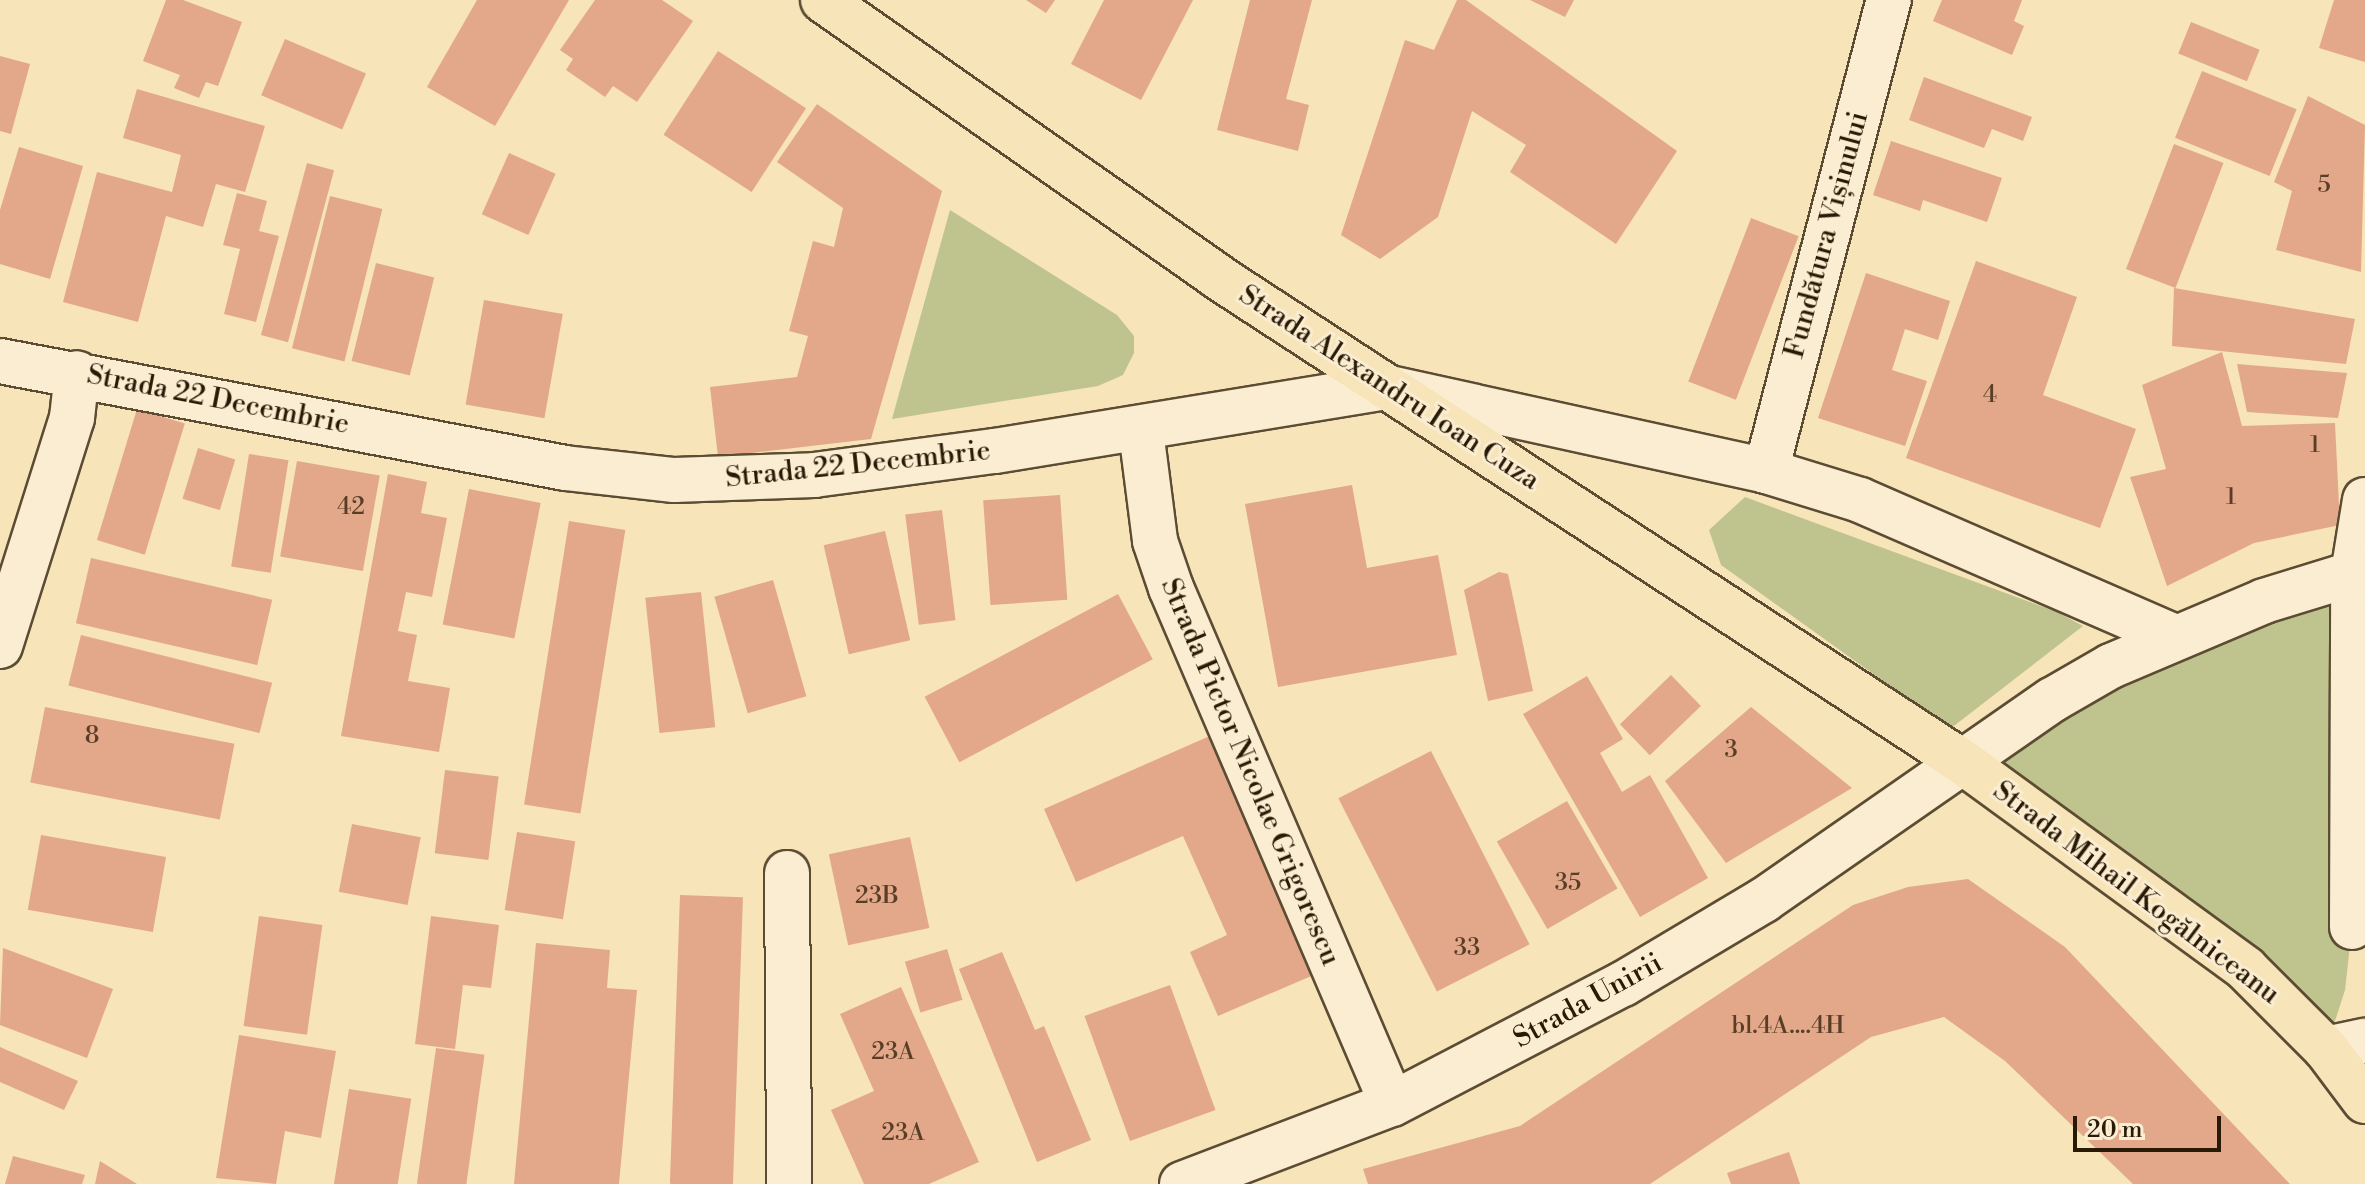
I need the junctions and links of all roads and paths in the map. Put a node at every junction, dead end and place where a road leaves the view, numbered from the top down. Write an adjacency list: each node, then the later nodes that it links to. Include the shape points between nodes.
1 (823, 0): 5 (main road, Strada Alexandru Ioan Cuza, via 1218,277)
2 (1889, 0): 7 (street, Fundătura Vișinului)
3 (0, 361): 4 (street, Strada 22 Decembrie)
4 (77, 373): 6 (street, Strada 22 Decembrie, via 565,468 674,480 814,475); 11 (street, via 72,418)
5 (1385, 387): 6 (street, Strada 22 Decembrie); 7 (street); 12 (main road, Strada Alexandru Ioan Cuza)
6 (1141, 431): 17 (street, Strada Pictor Nicolae Grigorescu, via 1155,541 1171,588)
7 (1766, 471): 10 (street, via 1900,516)
8 (2365, 500): 9 (street)
9 (2359, 572): 10 (street, Strada Unirii, via 2264,601); 14 (street)
10 (2175, 637): 12 (street, Strada Unirii, via 2052,700)
11 (0, 646)
12 (1964, 763): 15 (main road, Strada Mihail Kogălniceanu); 17 (street, Strada Unirii, via 1764,900 1623,984)
13 (787, 873): 18 (street)
14 (2352, 927)
15 (2346, 1045): 16 (main road, Strada Mihail Kogălniceanu)
16 (2365, 1101)
17 (1392, 1104): 19 (street, Strada Unirii)
18 (789, 1184)
19 (1182, 1184)

